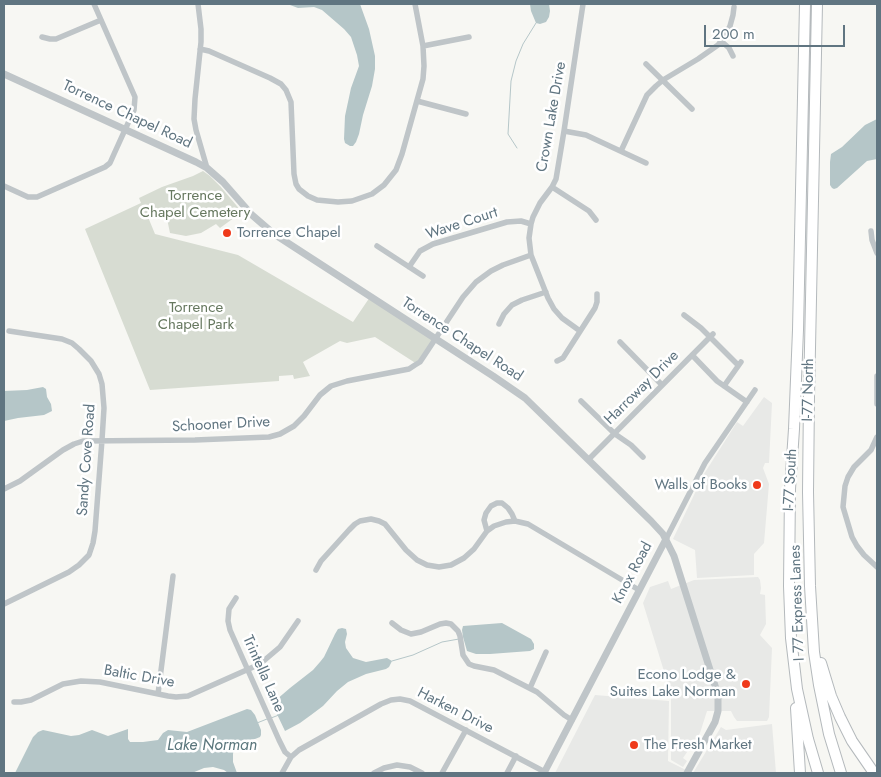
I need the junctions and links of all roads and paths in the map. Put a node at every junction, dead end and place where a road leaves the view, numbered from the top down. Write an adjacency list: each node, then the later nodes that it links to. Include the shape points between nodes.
1 (94, 4): 8 (street)
2 (198, 4): 13 (street)
3 (415, 4): 12 (street)
4 (583, 4): 22 (street, Crown Lake Drive)
5 (804, 4): 54 (highway, I-77 South)
6 (817, 4): 61 (highway, I-77 North)
7 (734, 7): 11 (street, via 730,26)
8 (101, 20): 9 (street, via 56,39); 21 (street, via 135,97)
9 (42, 37)
10 (469, 37): 12 (street)
11 (721, 41): 14 (street); 17 (street)
12 (423, 46): 18 (street, via 424,70)
13 (200, 49): 18 (street, via 270,78 283,87 291,106 296,184 304,194 317,200 352,201 372,194 384,185 400,162); 25 (street, via 194,119)
14 (733, 56)
15 (646, 64): 17 (street)
16 (4, 74): 21 (street, Torrence Chapel Road)
17 (663, 80): 19 (street); 23 (street, via 645,98)
18 (417, 101): 20 (street)
19 (692, 109)
20 (466, 114)
21 (126, 130): 25 (street, Torrence Chapel Road); 26 (street, via 110,163 102,169 37,197 28,197)
22 (564, 131): 23 (street, via 586,135); 27 (street, Crown Lake Drive)
23 (621, 151): 24 (street)
24 (646, 163)
25 (206, 168): 43 (street, Torrence Chapel Road, via 274,234)
26 (4, 186)
27 (552, 187): 28 (street, via 589,211); 29 (street, Crown Lake Drive)
28 (596, 220)
29 (531, 224): 33 (street, Crown Lake Drive); 34 (street, Wave Court, via 507,222 433,244 420,251)
30 (871, 231): 32 (street)
31 (377, 246): 34 (street)
32 (877, 253)
33 (531, 255): 36 (street, Crown Lake Drive); 43 (street, Schooner Drive, via 497,268 476,282)
34 (409, 267): 35 (street)
35 (423, 276)
36 (546, 292): 39 (street, via 512,305); 41 (street, Crown Lake Drive, via 557,313)
37 (597, 294): 41 (street, via 595,308)
38 (684, 315): 42 (street)
39 (499, 324)
40 (9, 331): 57 (street, Sandy Cove Road, via 62,339 84,353 97,370 102,384)
41 (580, 331): 46 (street)
42 (711, 336): 45 (street, Harroway Drive); 49 (street, via 734,362 740,364)
43 (436, 339): 57 (street, Schooner Drive, via 420,362 411,368 331,386 294,426 277,435 195,440); 59 (street, Torrence Chapel Road, via 525,398)
44 (620, 342): 48 (street)
45 (692, 355): 48 (street, Harroway Drive); 49 (street)
46 (557, 362)
47 (877, 376): 53 (street)
48 (662, 385): 55 (street, Harroway Drive)
49 (724, 386): 52 (street)
50 (755, 390): 52 (street, Knox Road)
51 (581, 401): 55 (street)
52 (746, 402): 64 (street, Knox Road, via 705,463)
53 (877, 404)
54 (794, 429): 75 (highway, I-77 South, via 789,560); 93 (highway, I 77 Express Lanes, via 797,637 806,705)
55 (615, 434): 58 (street); 59 (street, Harroway Drive)
56 (877, 437): 65 (street, via 871,450 848,477 843,507 857,546)
57 (102, 440): 60 (street, Schooner Drive, via 72,445); 70 (street, Sandy Cove Road, via 95,531 89,555 69,572)
58 (643, 457)
59 (589, 460): 64 (street, Torrence Chapel Road, via 652,521)
60 (4, 489)
61 (808, 492): 73 (highway, I-77 North); 94 (highway, I 77 Express Lanes, via 804,560 810,670)
62 (515, 521): 63 (street); 63 (street, via 508,508 497,503 486,513); 68 (street, via 528,524)
63 (487, 531): 66 (street, via 464,558 439,567 417,560 385,524 360,521)
64 (666, 539): 68 (street, Knox Road); 90 (street, Torrence Chapel Road, via 718,702 714,722)
65 (877, 567)
66 (316, 570)
67 (173, 576): 78 (street)
68 (639, 590): 80 (street, Knox Road)
69 (236, 598): 76 (street, Trintella Lane, via 229,609 229,626)
70 (4, 604)
71 (298, 621): 76 (street, Baltic Drive, via 275,652)
72 (392, 623): 77 (street, via 411,634 443,623 451,624 459,633 463,655 469,664 494,670)
73 (812, 623): 95 (highway, I-77 North, via 822,702); 96 (highway, via 831,696 845,728)
74 (546, 652): 77 (street)
75 (792, 655): 91 (highway); 92 (highway, I-77 South, via 804,723)
76 (248, 670): 78 (street, Baltic Drive, via 188,696); 83 (street, Trintella Lane, via 279,740)
77 (530, 688): 80 (street)
78 (158, 694): 79 (street, Baltic Drive, via 81,681 63,684 31,700)
79 (14, 702)
80 (572, 720): 89 (street, Knox Road)
81 (466, 730): 82 (street, Harken Drive); 83 (street, Harken Drive, via 410,701 391,700 307,745); 87 (street)
82 (516, 756): 88 (street); 89 (street, Harken Drive)
83 (291, 757): 84 (street, Harken Drive)
84 (282, 773)
85 (374, 773): 86 (street, via 397,764)
86 (422, 773)
87 (442, 773)
88 (507, 773)
89 (544, 773)
90 (687, 773)
91 (800, 773)
92 (818, 773)
93 (824, 773)
94 (834, 773)
95 (841, 773)
96 (874, 773)

